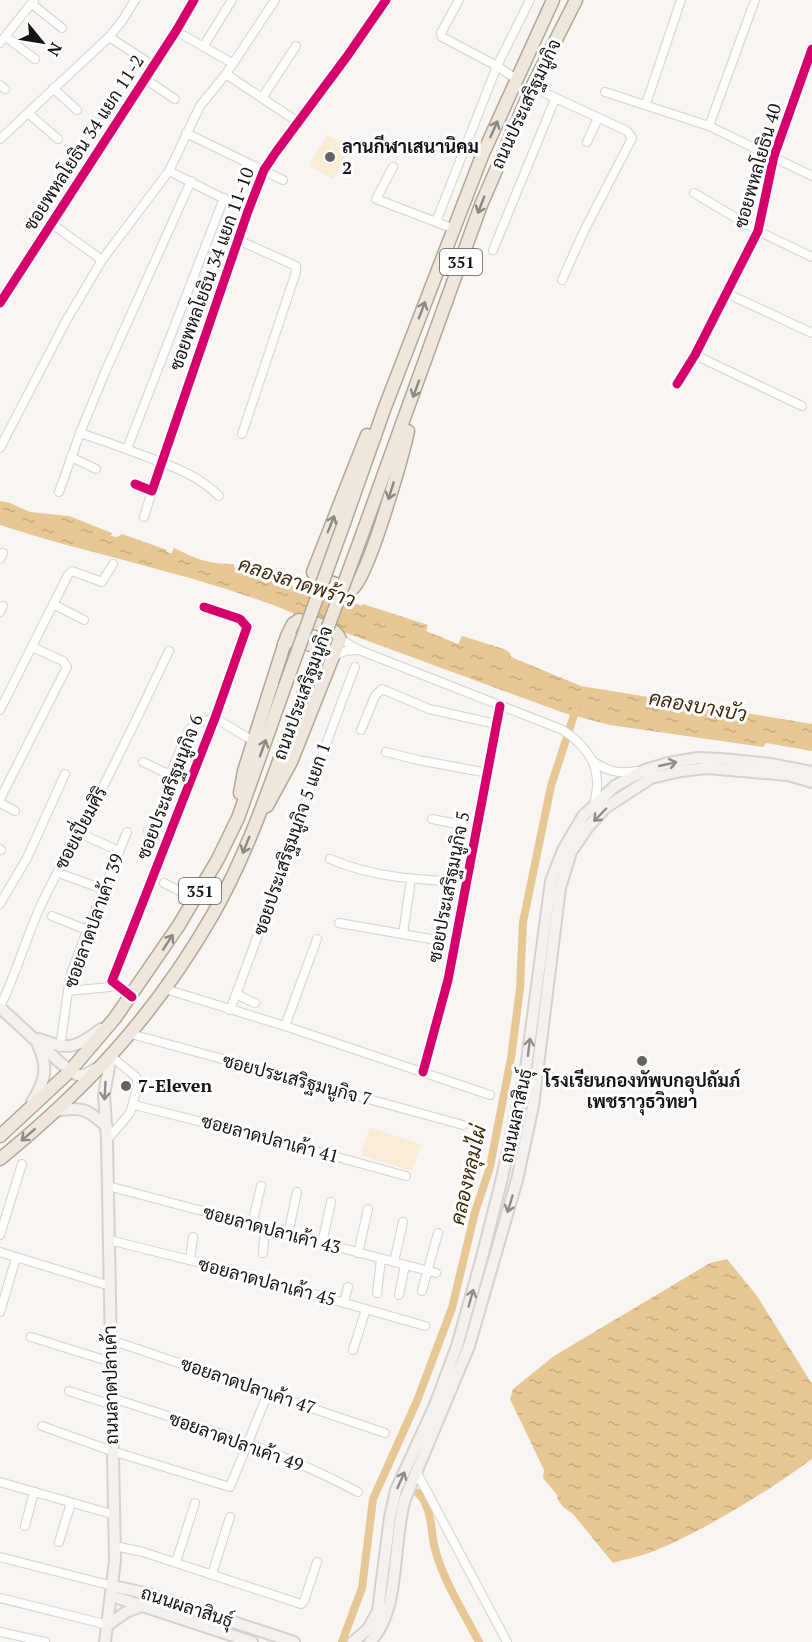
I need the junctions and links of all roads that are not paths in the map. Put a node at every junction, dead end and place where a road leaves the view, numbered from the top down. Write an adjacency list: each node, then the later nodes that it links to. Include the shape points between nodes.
1 (135, 0): 15 (street)
2 (194, 0): 14 (street, ซอยพหลโยธิน 34 แยก 11-2)
3 (231, 0): 18 (street)
4 (275, 0): 21 (street)
5 (386, 0): 37 (street, ซอยพหลโยธิน 34 แยก 11-10)
6 (459, 0): 23 (street, via 442,37)
7 (530, 0): 23 (street)
8 (553, 0): 26 (main road, ถนนประเสริฐมนูกิจ / 351)
9 (576, 0): 27 (main road, ถนนประเสริฐมนูกิจ / 351)
10 (681, 0): 33 (street)
11 (755, 0): 38 (street)
12 (33, 2): 13 (street); 16 (street)
13 (62, 28)
14 (177, 31): 18 (street); 22 (street, ซอยพหลโยธิน 34 แยก 11-2)
15 (109, 37): 22 (street); 28 (street)
16 (3, 40): 20 (street)
17 (296, 46): 30 (street)
18 (203, 47): 21 (street)
19 (812, 49): 43 (street, ซอยพหลโยธิน 40)
20 (35, 58)
21 (232, 63): 24 (street)
22 (154, 66): 25 (street, ซอยพหลโยธิน 34 แยก 11-2)
23 (497, 66): 26 (street); 53 (street)
24 (226, 74): 30 (street); 39 (street, via 200,106)
25 (145, 79): 31 (street); 54 (street, ซอยพหลโยธิน 34 แยก 11-2)
26 (516, 79): 55 (main road, ถนนประเสริฐมนูกิจ / 351, one-way to 26)
27 (532, 87): 32 (street); 69 (main road, ถนนประเสริฐมนูกิจ / 351, one-way to 69, via 480,205)
28 (53, 88): 34 (street); 35 (street)
29 (605, 92): 33 (street)
30 (262, 98): 37 (street)
31 (175, 99)
32 (555, 99): 36 (street); 58 (street)
33 (646, 104): 38 (street)
34 (77, 110)
35 (28, 113): 40 (street); 41 (street)
36 (598, 118): 42 (street); 61 (street, via 627,131 632,138)
37 (298, 122): 45 (street, ซอยพหลโยธิน 34 แยก 11-10)
38 (710, 126): 43 (street)
39 (186, 133): 45 (street); 46 (street)
40 (0, 138)
41 (58, 139)
42 (587, 142)
43 (774, 156): 47 (street); 56 (street, ซอยพหลโยธิน 40)
44 (393, 167): 53 (street, via 376,199)
45 (264, 170): 48 (street); 52 (street, ซอยพหลโยธิน 34 แยก 11-10)
46 (169, 171): 49 (street); 60 (street)
47 (812, 176)
48 (284, 180)
49 (191, 181): 51 (street); 70 (street)
50 (694, 193): 56 (street)
51 (224, 198): 52 (street); 73 (street)
52 (248, 211): 57 (street, ซอยพหลโยธิน 34 แยก 11-10)
53 (436, 222): 55 (street)
54 (52, 224): 60 (street); 63 (street, ซอยพหลโยธิน 34 แยก 11-2)
55 (454, 229): 68 (main road, ถนนประเสริฐมนูกิจ / 351, one-way to 55)
56 (758, 231): 59 (street); 62 (street, ซอยพหลโยธิน 40)
57 (238, 240): 71 (street, via 296,266); 75 (street, ซอยพหลโยธิน 34 แยก 11-10)
58 (493, 250)
59 (812, 257)
60 (102, 260): 72 (street)
61 (562, 280)
62 (726, 293): 64 (street); 65 (street, ซอยพหลโยธิน 40)
63 (0, 303)
64 (812, 333)
65 (695, 355): 66 (street, ซอยพหลโยธิน 40); 67 (street)
66 (677, 384)
67 (802, 406)
68 (385, 407): 69 (main road, one-way to 68, via 407,434 392,488 357,587 352,589 317,578 313,572 323,543 371,425); 110 (main road, ถนนประเสริฐมนูกิจ / 351, one-way to 68, bridge)
69 (407, 414): 112 (main road, ถนนประเสริฐมนูกิจ / 351, bridge)
70 (80, 433): 73 (street); 74 (street)
71 (242, 434)
72 (0, 448)
73 (127, 449): 75 (street)
74 (71, 457): 76 (street); 79 (street)
75 (162, 461): 78 (street, ซอยพหลโยธิน 34 แยก 11-10); 80 (street, via 195,476)
76 (96, 469)
77 (135, 484): 78 (street)
78 (152, 491): 81 (street, ซอยพหลโยธิน 34 แยก 11-10)
79 (59, 492)
80 (219, 496)
81 (144, 517)
82 (113, 564): 83 (street, via 102,582 72,571)
83 (53, 604): 85 (street); 88 (street)
84 (204, 608): 95 (street, ซอยประเสริฐมนูกิจ 6, via 240,619 247,627)
85 (84, 620)
86 (340, 639): 87 (main road, via 332,629 299,620 293,624); 89 (street); 91 (main road)
87 (285, 644): 91 (main road, via 293,639 329,652); 98 (main road)
88 (32, 647): 94 (street); 107 (street, via 63,661 67,667)
89 (359, 650): 91 (street, via 345,651); 93 (street)
90 (169, 651): 140 (street, ซอยเปี่ยมศิริ, via 45,896)
91 (331, 659): 112 (main road, via 291,762)
92 (355, 667): 137 (street, ซอยประเสริฐมนูกิจ 5 แยก 1)
93 (500, 706): 96 (street, ซอยประเสริฐมนูกิจ 5); 101 (street, via 563,730)
94 (0, 710)
95 (214, 718): 98 (street); 100 (street, via 192,725 171,772); 117 (street, ซอยประเสริฐมนูกิจ 6)
96 (496, 724): 97 (street, via 429,709 382,689 375,696); 103 (street, ซอยประเสริฐมนูกิจ 5)
97 (361, 730)
98 (253, 741): 110 (main road)
99 (386, 752): 103 (street)
100 (142, 762)
101 (594, 762): 102 (street, via 609,772); 108 (street, via 598,780)
102 (645, 770): 104 (main road, ถนนผลาสินธุ์, one-way to 104, via 668,763 710,759); 108 (main road, ถนนผลาสินธุ์, via 615,786)
103 (488, 772): 113 (street, ซอยประเสริฐมนูกิจ 5)
104 (812, 772)
105 (65, 774): 126 (street, via 27,858)
106 (812, 782): 204 (main road, ถนนผลาสินธุ์, one-way to 204, via 788,775 707,768 651,778 605,808 571,852 560,888 533,1106 517,1180 469,1346)
107 (0, 801): 109 (street)
108 (594, 805): 227 (main road, ถนนผลาสินธุ์, one-way to 108, via 378,1611 396,1490 457,1346 497,1198 526,1068 551,881 563,850)
109 (15, 811)
110 (237, 818): 125 (main road, ถนนประเสริฐมนูกิจ / 351)
111 (432, 819): 113 (street)
112 (254, 824): 136 (main road, ถนนประเสริฐมนูกิจ / 351, one-way to 136, via 213,915)
113 (477, 828): 123 (street, ซอยประเสริฐมนูกิจ 5)
114 (148, 831): 117 (street)
115 (127, 832): 118 (street, ซอยลาดปลาเค้า 39)
116 (88, 837): 118 (street)
117 (168, 838): 134 (street, ซอยประเสริฐมนูกิจ 6)
118 (118, 851): 124 (street, ซอยลาดปลาเค้า 39)
119 (330, 859): 121 (street, via 368,873)
120 (64, 875): 124 (street)
121 (411, 879): 123 (street); 130 (street)
122 (165, 882): 125 (street)
123 (467, 882): 132 (street, ซอยประเสริฐมนูกิจ 5)
124 (103, 889): 129 (street, ซอยลาดปลาเค้า 39)
125 (195, 899): 133 (main road, ถนนประเสริฐมนูกิจ / 351, one-way to 125)
126 (0, 904)
127 (52, 916): 129 (street)
128 (339, 923): 130 (street)
129 (87, 930): 135 (street, ซอยลาดปลาเค้า 39)
130 (403, 934): 132 (street)
131 (317, 939): 143 (street)
132 (454, 943): 149 (street, ซอยประเสริฐมนูกิจ 5, via 445,994)
133 (147, 975): 136 (main road, via 127,1009 127,1016 139,1019); 138 (main road, ถนนประเสริฐมนูกิจ / 351)
134 (112, 981): 135 (street, via 110,987); 138 (street)
135 (68, 991): 146 (street, ซอยลาดปลาเค้า 39)
136 (164, 992): 141 (street); 144 (main road, ถนนประเสริฐมนูกิจ / 351)
137 (237, 992): 139 (street); 141 (street, ซอยประเสริฐมนูกิจ 5 แยก 1)
138 (132, 997): 142 (main road, ถนนประเสริฐมนูกิจ / 351)
139 (255, 1003)
140 (0, 1007): 145 (main road)
141 (231, 1010): 143 (street)
142 (116, 1018): 146 (main road, via 81,1042); 148 (main road, ถนนประเสริฐมนูกิจ / 351)
143 (285, 1026): 149 (street)
144 (131, 1035): 147 (main road, ถนนประเสริฐมนูกิจ / 351); 154 (street, ซอยประเสริฐมนูกิจ 7)
145 (33, 1036): 146 (main road); 148 (main road); 153 (main road, via 44,1058 45,1079)
146 (60, 1047)
147 (108, 1059): 148 (main road, via 84,1075); 151 (street, via 138,1080); 152 (main road, ถนนประเสริฐมนูกิจ / 351); 155 (main road, ถนนลาดปลาเค้า, one-way to 155, via 104,1095)
148 (69, 1072): 153 (main road, ถนนประเสริฐมนูกิจ / 351)
149 (423, 1072): 150 (street)
150 (489, 1095)
151 (134, 1105): 157 (street); 160 (street, ซอยลาดปลาเค้า 41)
152 (56, 1111): 155 (main road, via 81,1108); 158 (main road, ถนนประเสริฐมนูกิจ / 351, one-way to 158)
153 (24, 1114): 156 (main road, ถนนประเสริฐมนูกิจ / 351)
154 (463, 1125)
155 (107, 1127): 157 (main road, ถนนลาดปลาเค้า)
156 (0, 1136)
157 (107, 1140): 161 (main road, ถนนลาดปลาเค้า)
158 (0, 1159)
159 (22, 1164): 171 (street)
160 (406, 1176)
161 (108, 1186): 167 (street, ซอยลาดปลาเค้า 43); 173 (main road, ถนนลาดปลาเค้า)
162 (261, 1186): 167 (street)
163 (297, 1192): 170 (street)
164 (331, 1202): 174 (street)
165 (368, 1209): 176 (street)
166 (403, 1222): 181 (street)
167 (252, 1224): 168 (street, ซอยลาดปลาเค้า 43)
168 (265, 1227): 170 (street, ซอยลาดปลาเค้า 43); 177 (street)
169 (438, 1233): 183 (street)
170 (288, 1234): 174 (street, ซอยลาดปลาเค้า 43)
171 (0, 1235)
172 (193, 1237): 180 (street)
173 (109, 1240): 180 (street, ซอยลาดปลาเค้า 45); 184 (main road, ถนนลาดปลาเค้า)
174 (322, 1243): 176 (street, ซอยลาดปลาเค้า 43)
175 (0, 1252): 178 (street)
176 (358, 1252): 179 (street, ซอยลาดปลาเค้า 43)
177 (263, 1253)
178 (16, 1258): 184 (street); 190 (street)
179 (381, 1259): 181 (street, ซอยลาดปลาเค้า 43); 187 (street)
180 (190, 1260): 189 (street, ซอยลาดปลาเค้า 45)
181 (394, 1262): 182 (street, ซอยลาดปลาเค้า 43)
182 (405, 1265): 183 (street, ซอยลาดปลาเค้า 43); 188 (street)
183 (432, 1272): 186 (street)
184 (110, 1286): 194 (main road, ถนนลาดปลาเค้า)
185 (348, 1287): 189 (street)
186 (422, 1291)
187 (377, 1293)
188 (399, 1295)
189 (344, 1302): 191 (street, ซอยลาดปลาเค้า 45)
190 (1, 1306)
191 (366, 1308): 192 (street, ซอยลาดปลาเค้า 45); 195 (street)
192 (425, 1326)
193 (31, 1337): 196 (street)
194 (111, 1341): 196 (main road, ถนนลาดปลาเค้า); 198 (street, ซอยลาดปลาเค้า 47)
195 (353, 1350)
196 (111, 1362): 199 (main road, ถนนลาดปลาเค้า)
197 (69, 1391): 199 (street, ซอยลาดปลาเค้า 49)
198 (268, 1393): 201 (street, ซอยลาดปลาเค้า 47); 202 (street)
199 (112, 1401): 202 (street, ซอยลาดปลาเค้า 49); 203 (main road, ถนนลาดปลาเค้า)
200 (42, 1426): 203 (street)
201 (385, 1433)
202 (248, 1442): 203 (street, via 230,1488); 207 (street, ซอยลาดปลาเค้า 49)
203 (112, 1451): 210 (main road, ถนนลาดปลาเค้า)
204 (416, 1471): 227 (main road, ถนนผลาสินธุ์, via 400,1515 389,1609 383,1624); 232 (street)
205 (0, 1482): 206 (street)
206 (34, 1492): 208 (street); 212 (street)
207 (358, 1492)
208 (71, 1503): 210 (street); 213 (street)
209 (195, 1503): 217 (street)
210 (115, 1515): 214 (main road, ถนนลาดปลาเค้า)
211 (230, 1517): 219 (street)
212 (25, 1526)
213 (59, 1542)
214 (115, 1546): 216 (main road, ถนนลาดปลาเค้า); 217 (street)
215 (0, 1557): 220 (street)
216 (115, 1560): 220 (main road, ถนนลาดปลาเค้า); 221 (main road, via 127,1584)
217 (176, 1562): 219 (street)
218 (317, 1562): 219 (street, via 301,1604)
219 (212, 1575)
220 (113, 1591): 221 (main road, ถนนผลาสินธุ์); 223 (main road, ถนนผลาสินธุ์); 224 (main road, ถนนลาดปลาเค้า)
221 (145, 1593): 231 (main road, ถนนผลาสินธุ์)
222 (0, 1599): 224 (street)
223 (144, 1605): 224 (main road); 226 (main road, ถนนผลาสินธุ์)
224 (108, 1625): 229 (main road, ถนนลาดปลาเค้า)
225 (0, 1632): 228 (street)
226 (223, 1638): 230 (main road, ถนนผลาสินธุ์)
227 (361, 1640)
228 (45, 1642)
229 (105, 1642)
230 (252, 1642)
231 (294, 1642)
232 (507, 1642)

